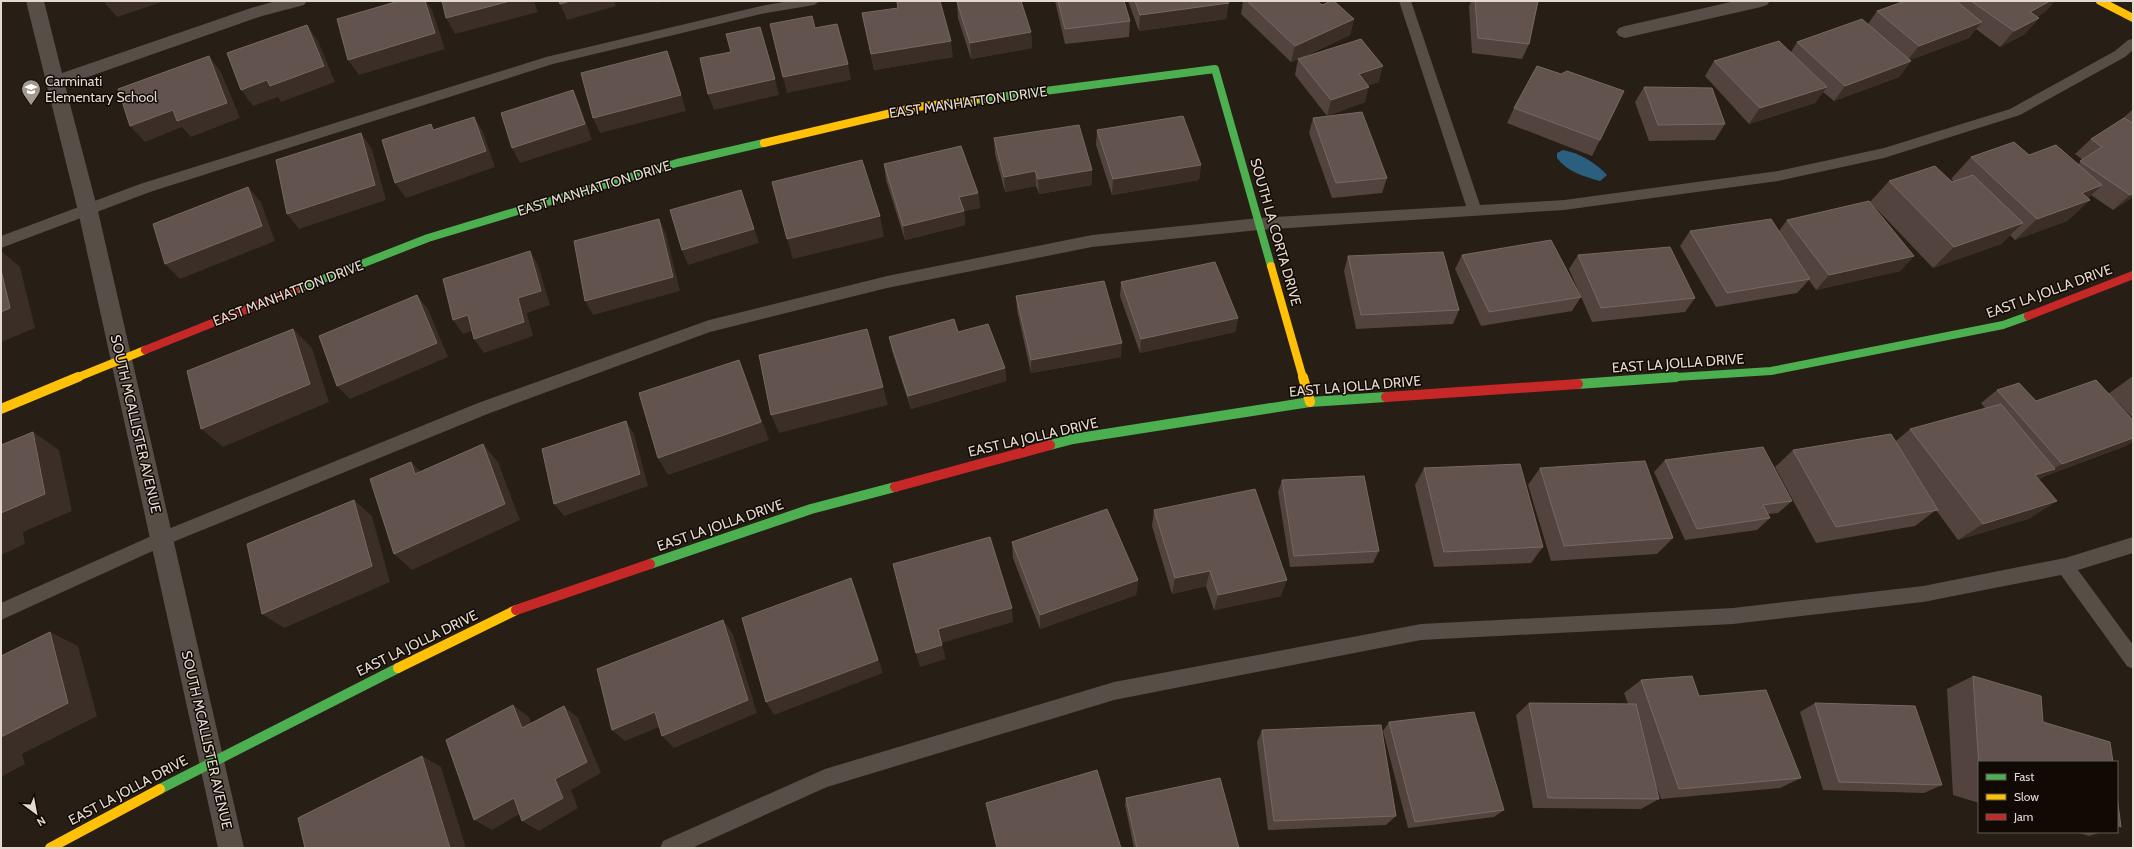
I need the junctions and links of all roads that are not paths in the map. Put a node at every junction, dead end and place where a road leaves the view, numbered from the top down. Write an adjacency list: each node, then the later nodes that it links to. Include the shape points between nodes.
1 (35, 1): 13 (street, SOUTH MCALLISTER AVENUE)
2 (298, 1): 13 (street, via 257,12)
3 (814, 1): 14 (lane, via 761,10 551,60 144,188)
4 (1405, 1): 15 (lane)
5 (1761, 1): 10 (street)
6 (2100, 1): 9 (street)
7 (2123, 1): 8 (street)
8 (2133, 11)
9 (2133, 18)
10 (1625, 32)
11 (2133, 43): 15 (lane, via 2120,54 2015,112 1884,153 1778,176 1564,205)
12 (1215, 69): 16 (street, SOUTH LA CORTA DRIVE); 19 (street, EAST MANHATTON DRIVE, via 917,107 677,163 428,238)
13 (56, 82): 14 (street, SOUTH MCALLISTER AVENUE)
14 (88, 211): 17 (lane); 19 (street, SOUTH MCALLISTER AVENUE)
15 (1475, 211): 16 (lane)
16 (1259, 224): 20 (street, SOUTH LA CORTA DRIVE); 22 (lane, via 1092,241 887,282 709,326 484,408)
17 (1, 242)
18 (2133, 275): 20 (street, EAST LA JOLLA DRIVE, via 2003,325 1772,371)
19 (121, 359): 21 (street, EAST MANHATTON DRIVE); 22 (street, SOUTH MCALLISTER AVENUE)
20 (1310, 402): 27 (street, EAST LA JOLLA DRIVE, via 1073,440 811,509 512,611)
21 (1, 409)
22 (162, 539): 25 (lane); 27 (street, SOUTH MCALLISTER AVENUE)
23 (2133, 545): 24 (lane)
24 (2065, 566): 26 (lane); 30 (lane, via 1923,594 1733,616 1421,632 1114,691 825,778)
25 (1, 612)
26 (2133, 660)
27 (212, 761): 28 (street, EAST LA JOLLA DRIVE); 29 (street, SOUTH MCALLISTER AVENUE)
28 (50, 848)
29 (231, 848)
30 (670, 848)

